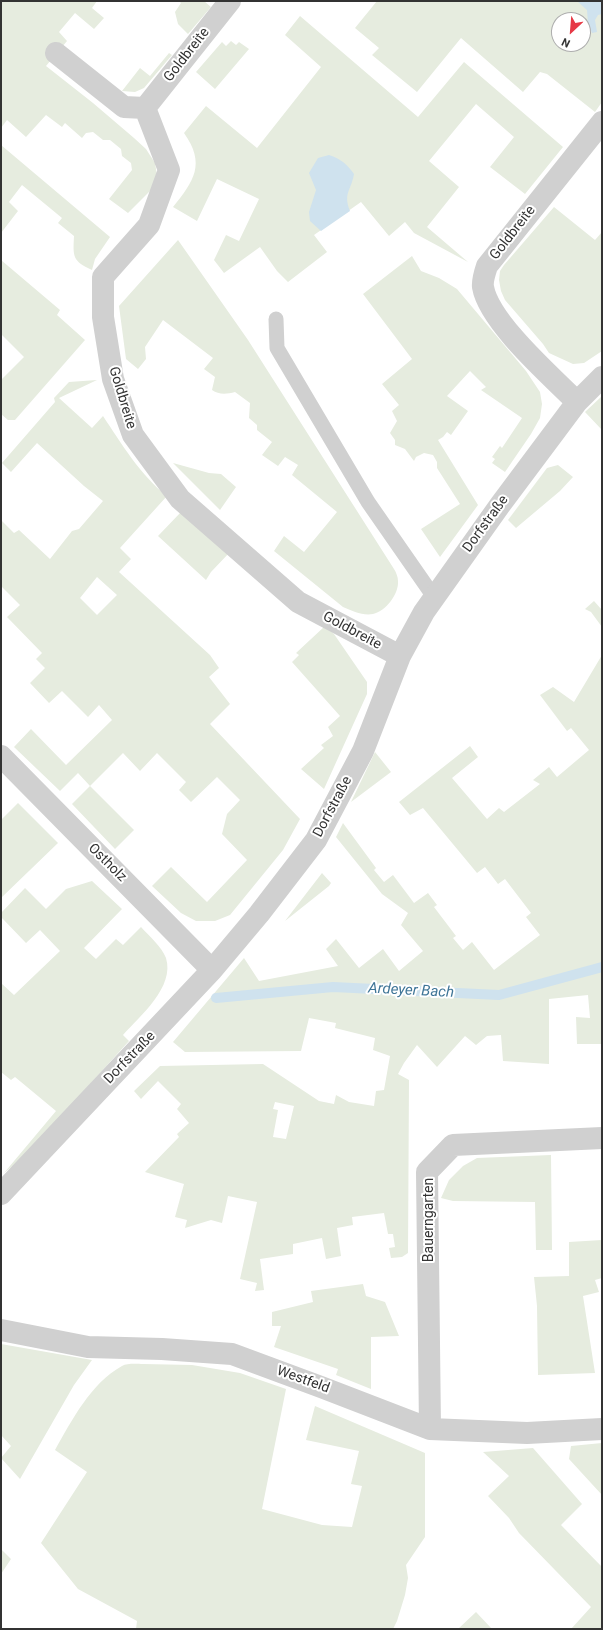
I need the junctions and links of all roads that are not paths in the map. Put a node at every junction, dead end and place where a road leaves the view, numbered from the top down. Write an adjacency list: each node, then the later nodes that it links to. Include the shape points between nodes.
1 (230, 1): 3 (street, Goldbreite)
2 (56, 54): 3 (street, via 124,107)
3 (145, 108): 9 (street, Goldbreite, via 169,170 149,225 103,277 103,317 113,379 132,435 180,499 298,602)
4 (602, 122): 7 (street, Goldbreite, via 487,266 482,285 489,305 502,325)
5 (276, 319): 8 (lane, via 277,348 368,502)
6 (602, 377): 7 (street, Dorfstraße)
7 (577, 402): 8 (street, Dorfstraße)
8 (434, 597): 9 (street, Dorfstraße)
9 (400, 656): 11 (street, Dorfstraße, via 363,751 316,840)
10 (1, 756): 11 (street, Ostholz)
11 (212, 970): 13 (street, Dorfstraße)
12 (602, 1138): 15 (street, Bauerngarten, via 452,1145 427,1172)
13 (1, 1194)
14 (1, 1330): 15 (street, Westfeld, via 88,1347 232,1354)
15 (430, 1429): 16 (street, Westfeld, via 527,1433)
16 (602, 1429)

